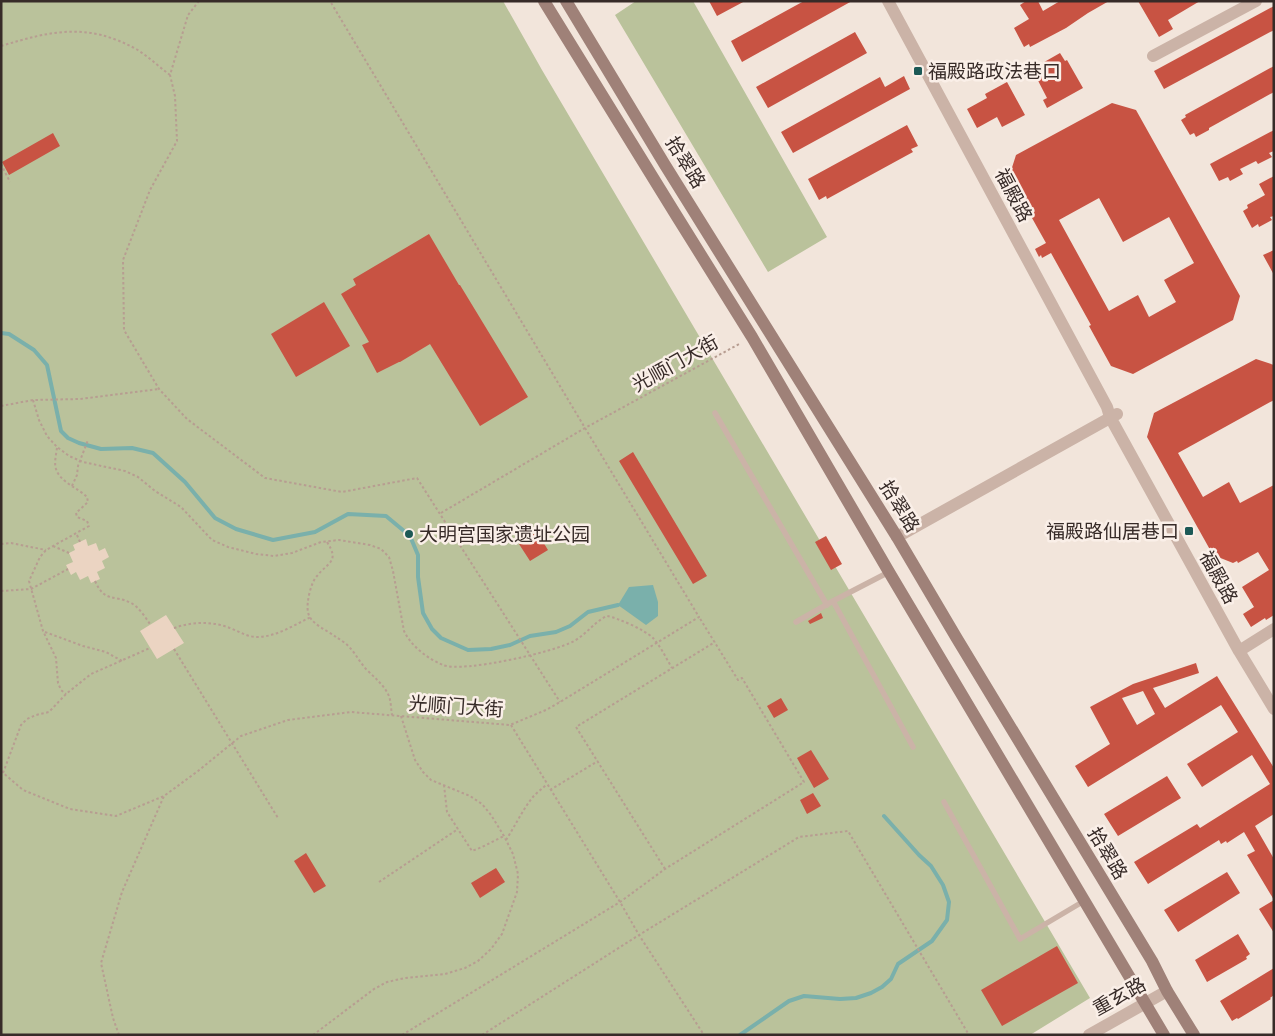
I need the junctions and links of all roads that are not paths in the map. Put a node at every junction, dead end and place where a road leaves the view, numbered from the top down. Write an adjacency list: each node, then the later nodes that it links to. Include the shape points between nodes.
1 (544, 1): 9 (main road, 拾翠路, via 752,337)
2 (566, 1): 8 (main road, 拾翠路)
3 (888, 1): 6 (street, 福殿路)
4 (1256, 1): 5 (street)
5 (1153, 56)
6 (1111, 413): 8 (street); 13 (street, 福殿路)
7 (715, 414): 10 (lane)
8 (897, 537): 19 (main road, 拾翠路)
9 (890, 572): 10 (lane); 18 (main road, 拾翠路)
10 (830, 603): 11 (lane); 16 (lane)
11 (796, 622)
12 (1274, 629): 13 (street)
13 (1242, 649): 14 (street, 福殿路); 15 (street, 福殿路)
14 (1274, 695)
15 (1274, 709)
16 (913, 746)
17 (944, 802): 18 (lane, via 1020,939)
18 (1085, 900): 20 (main road, 拾翠路)
19 (1167, 991): 20 (street, 重玄路); 23 (main road, 拾翠路)
20 (1145, 1002): 21 (street, 重玄路); 22 (main road, 拾翠路)
21 (1089, 1035)
22 (1164, 1035)
23 (1194, 1035)

